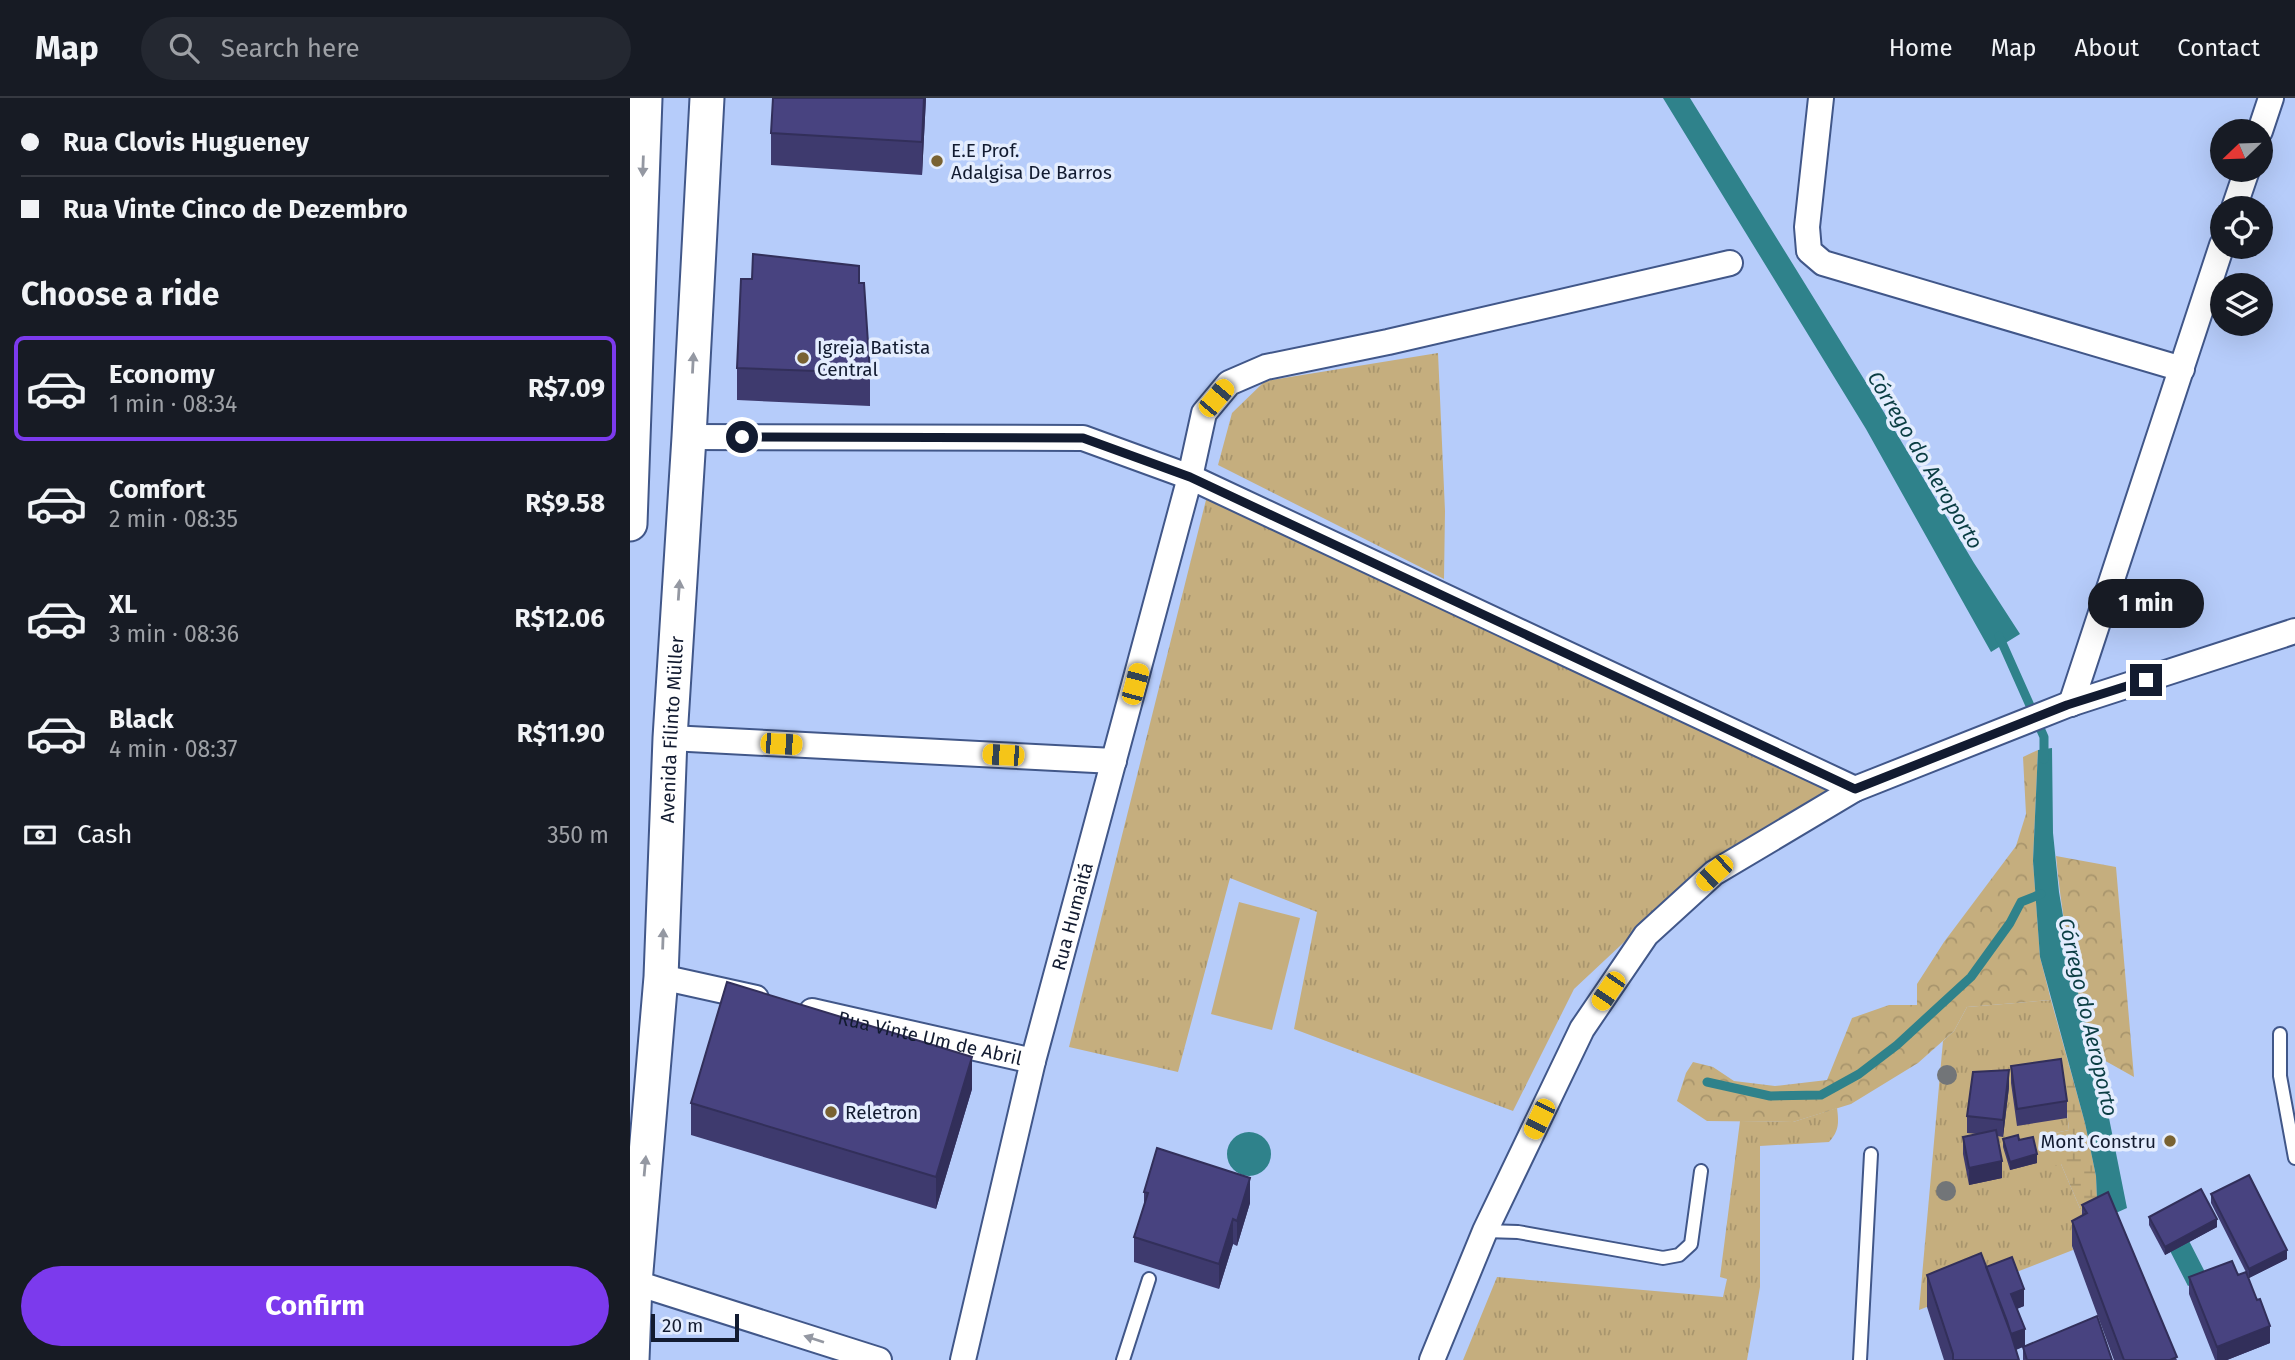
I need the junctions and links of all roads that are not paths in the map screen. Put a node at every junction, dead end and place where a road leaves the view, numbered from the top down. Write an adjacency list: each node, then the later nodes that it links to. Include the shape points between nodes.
1 (646, 98): 11 (main road, one-way to 11)
2 (707, 98): 9 (main road, Avenida Filinto Müller, one-way to 2)
3 (1821, 98): 8 (street, via 1807,227 1809,251 1823,264)
4 (2271, 98): 5 (street)
5 (2264, 119)
6 (2217, 259): 8 (street)
7 (1730, 263): 10 (street, Rua Humaitá, via 1266,367 1229,383 1203,414)
8 (2182, 369): 13 (street)
9 (689, 437): 10 (street, via 1083,438); 14 (main road, Avenida Filinto Müller, one-way to 9)
10 (1190, 477): 15 (street, Rua Humaitá); 16 (street)
11 (630, 509)
12 (2295, 631): 13 (street)
13 (2069, 705): 16 (street)
14 (670, 738): 15 (street); 17 (main road, Avenida Filinto Müller, one-way to 14)
15 (1114, 761): 19 (street, Rua Humaitá)
16 (1855, 789): 23 (street, via 1714,873 1646,935 1582,1029)
17 (661, 977): 19 (street, Rua Vinte Um de Abril); 25 (main road, Avenida Filinto Müller, one-way to 17)
18 (2280, 1034): 21 (lane, via 2280,1076)
19 (1033, 1061): 28 (street, Rua Humaitá)
20 (1871, 1154): 31 (lane)
21 (2295, 1158)
22 (1702, 1171): 23 (lane, via 1691,1244 1679,1255 1663,1258 1518,1232)
23 (1485, 1231): 30 (street)
24 (1149, 1279): 29 (lane)
25 (633, 1282): 26 (main road, Avenida Filinto Müller); 27 (street, one-way to 25)
26 (632, 1360)
27 (879, 1360)
28 (963, 1360)
29 (1124, 1360)
30 (1432, 1360)
31 (1860, 1360)

